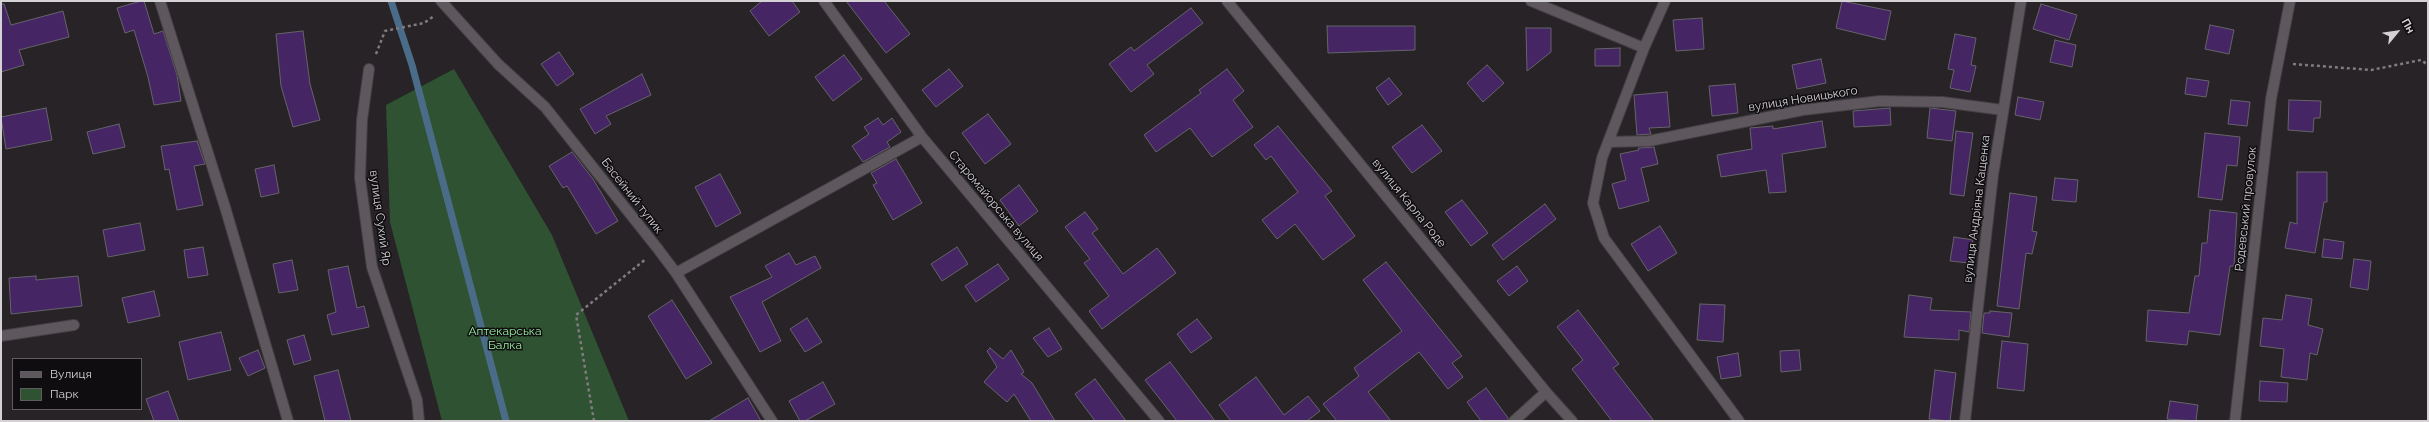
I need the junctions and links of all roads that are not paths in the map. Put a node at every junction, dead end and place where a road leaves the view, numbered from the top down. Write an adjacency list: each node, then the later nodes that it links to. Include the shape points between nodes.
1 (160, 1): 18 (street)
2 (824, 1): 12 (street, Старомайорська вулиця)
3 (1227, 1): 17 (street, вулиця Карла Роде)
4 (1531, 1): 9 (street)
5 (1665, 1): 9 (street)
6 (2021, 1): 11 (street, вулиця Андріяна Кащенка)
7 (2290, 1): 26 (street, Родевський провулок, via 2271,99)
8 (443, 4): 14 (street, Басейний тупик, via 498,64 545,107)
9 (1644, 48): 13 (street)
10 (369, 69): 19 (street, вулиця Сухий Яр, via 362,120 360,178 372,267 417,400)
11 (2003, 110): 13 (street, вулиця Новицького, via 1942,102 1880,101 1803,110 1649,141); 25 (street, вулиця Андріяна Кащенка, via 1993,175)
12 (922, 137): 14 (street); 21 (street, Старомайорська вулиця)
13 (1608, 142): 24 (street, via 1602,158 1593,203 1604,238)
14 (676, 272): 20 (street, Басейний тупик)
15 (74, 325): 16 (street)
16 (1, 336)
17 (1546, 392): 22 (street); 23 (street, вулиця Карла Роде)
18 (288, 421)
19 (419, 421)
20 (772, 421)
21 (1159, 421)
22 (1514, 421)
23 (1572, 421)
24 (1739, 421)
25 (1965, 421)
26 (2235, 421)

